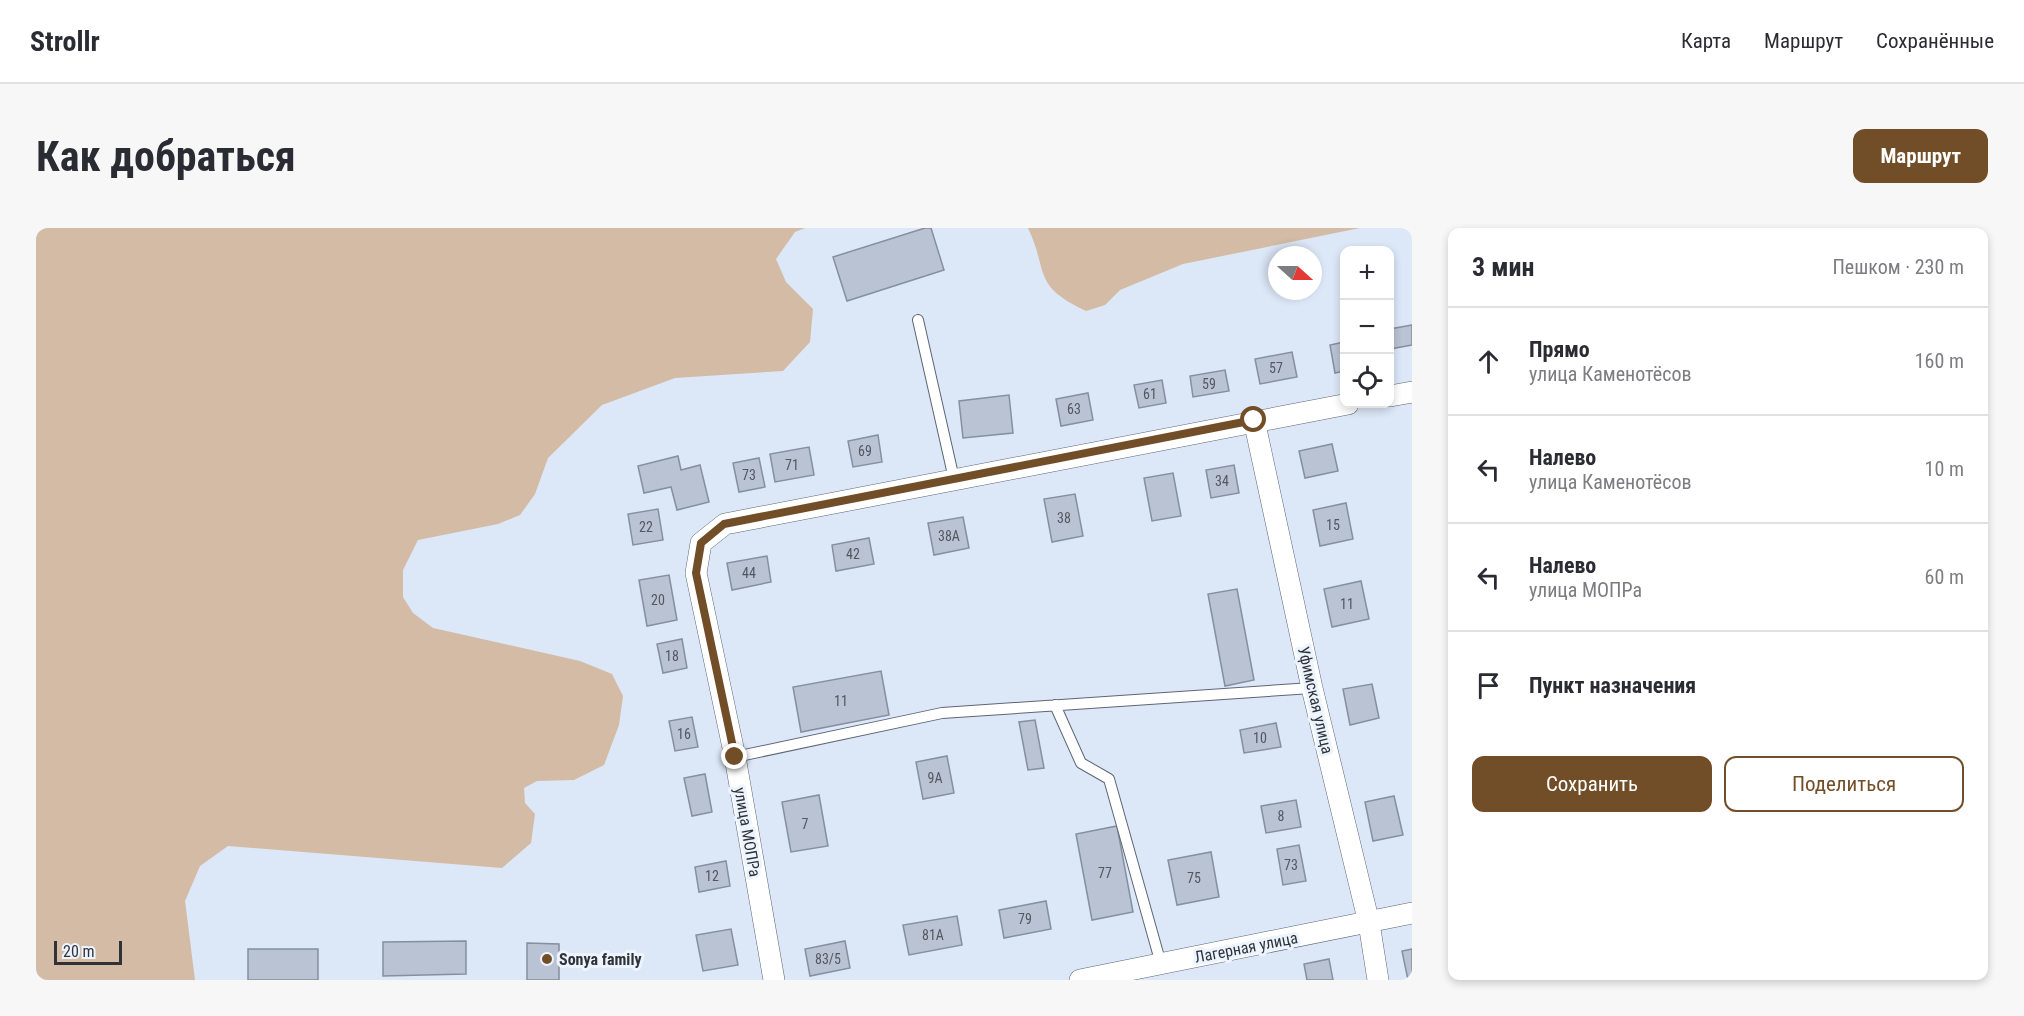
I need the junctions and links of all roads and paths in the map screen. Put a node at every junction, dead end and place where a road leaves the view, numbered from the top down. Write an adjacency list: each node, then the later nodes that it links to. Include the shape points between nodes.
1 (918, 320): 6 (lane)
2 (1412, 392): 3 (street)
3 (1394, 395)
4 (1340, 405): 5 (street)
5 (1254, 420): 6 (street); 7 (street, Уфимская улица)
6 (954, 479): 9 (street, улица МОПРа, via 724,524 701,543 696,573)
7 (1312, 688): 8 (lane); 11 (street, Уфимская улица)
8 (1055, 705): 9 (lane, via 942,713); 12 (lane, via 1081,763 1109,778)
9 (735, 757): 13 (street, улица МОПРа)
10 (1412, 914): 11 (street, Лагерная улица)
11 (1369, 924): 12 (street, Лагерная улица); 15 (street, Уфимская улица)
12 (1161, 964): 14 (street, Лагерная улица)
13 (774, 980)
14 (1080, 980)
15 (1378, 980)

